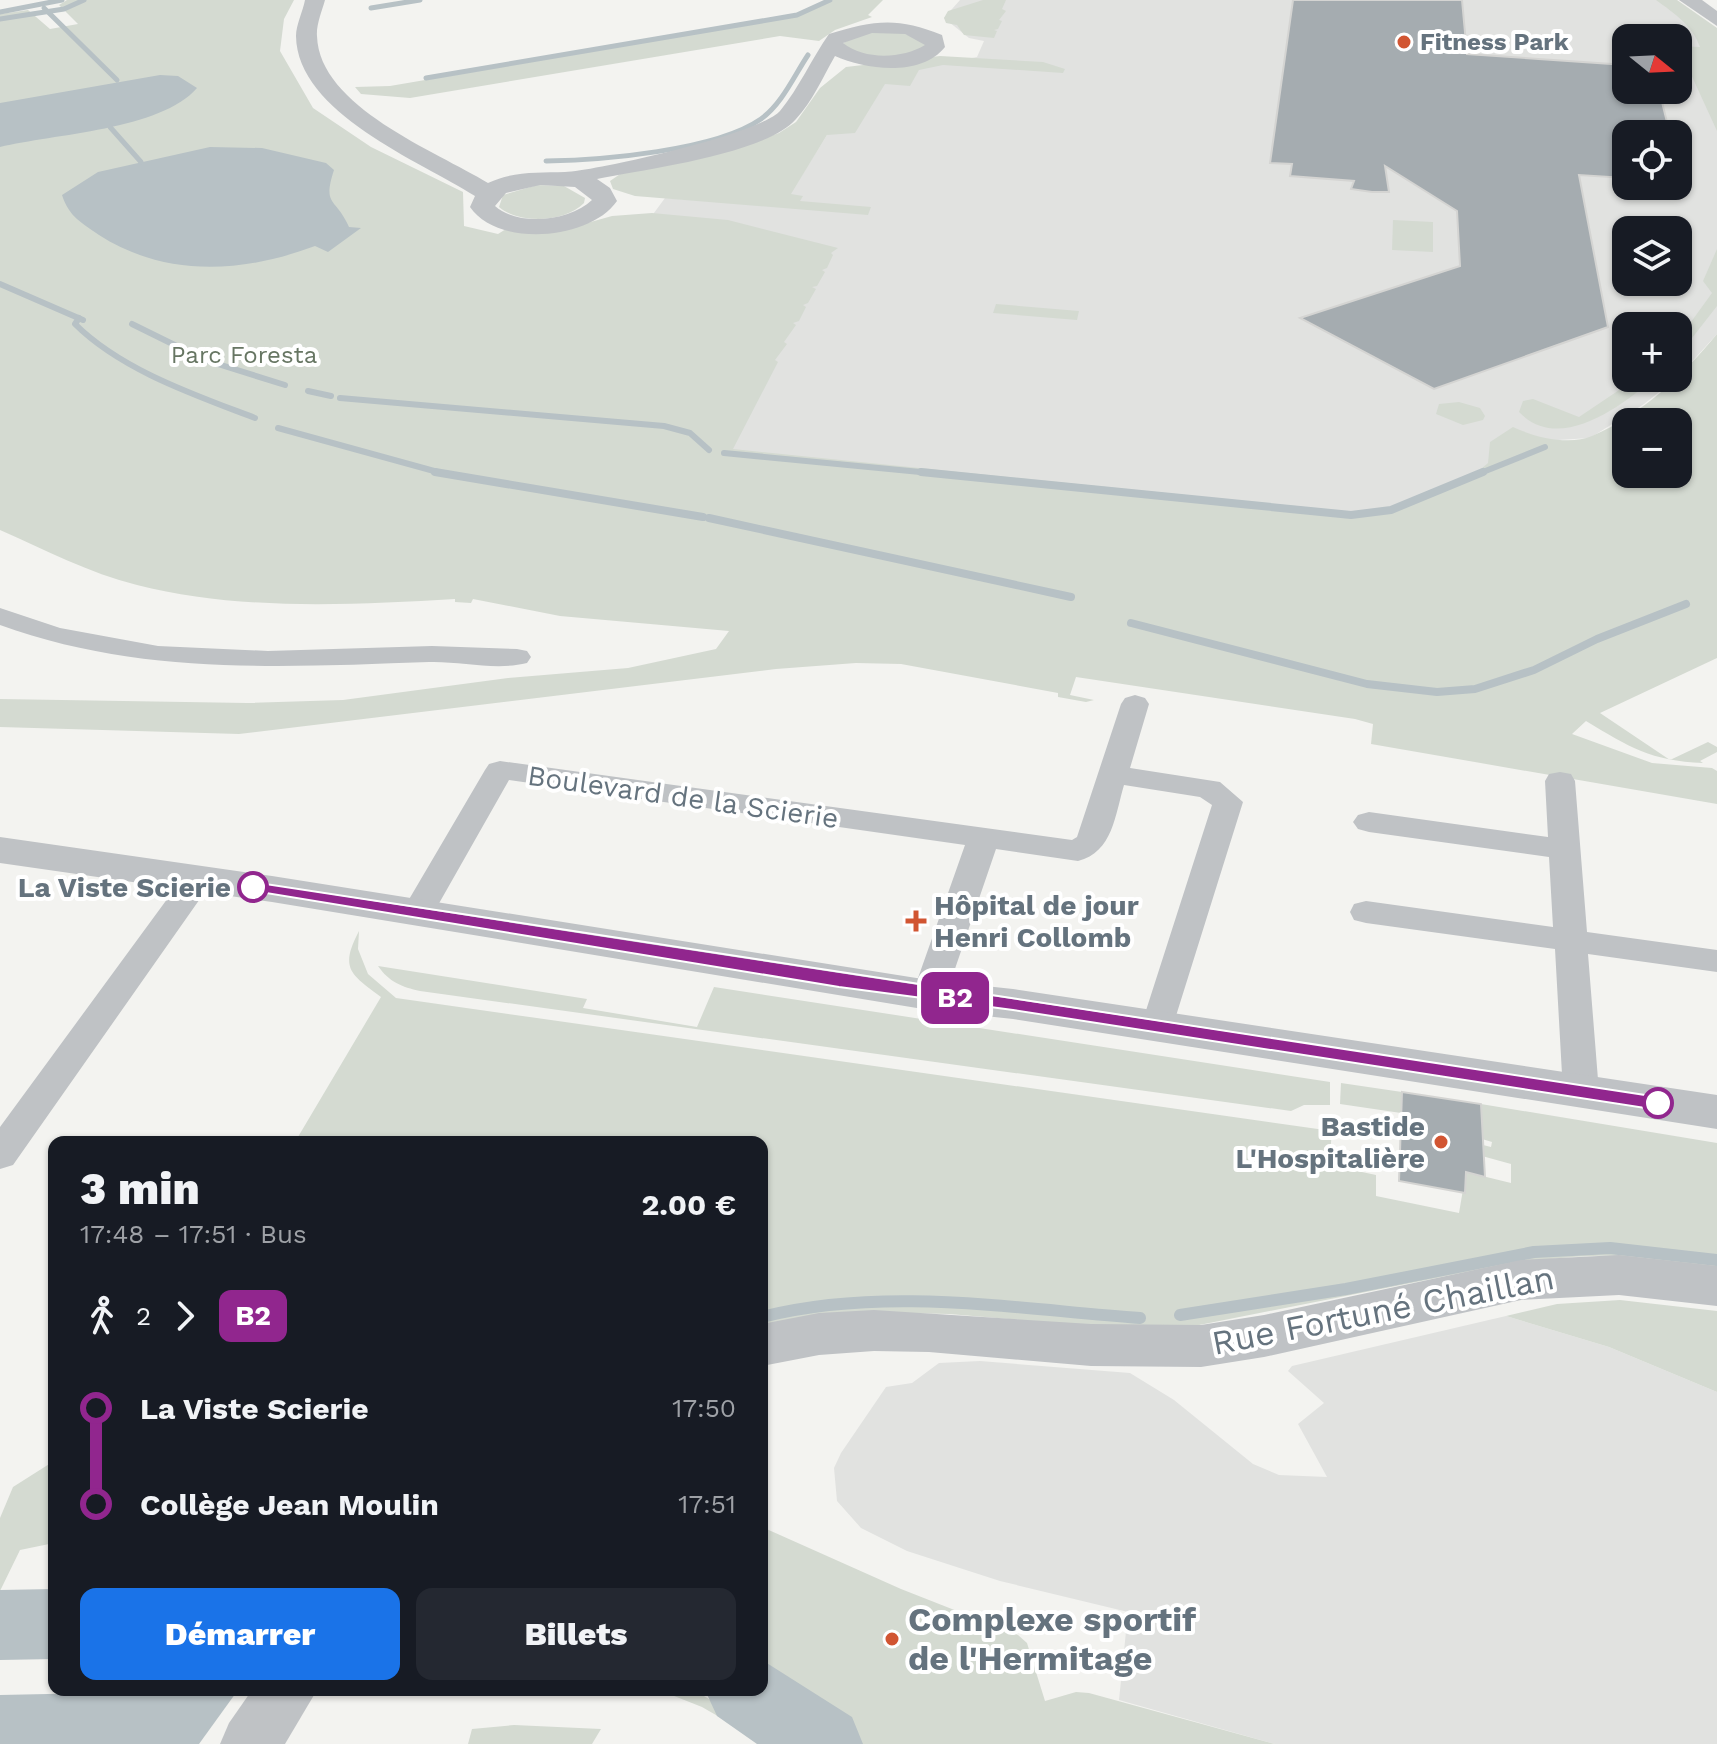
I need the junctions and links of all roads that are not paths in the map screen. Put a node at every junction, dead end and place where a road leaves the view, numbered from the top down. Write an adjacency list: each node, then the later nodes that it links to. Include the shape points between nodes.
1 (315, 0): 9 (street, via 306,23 307,44 327,88 362,119)
2 (1689, 0): 4 (street)
3 (892, 12): 5 (street)
4 (1717, 20)
5 (871, 27): 6 (street, via 844,33); 7 (street, via 925,23 935,39 931,51 907,59)
6 (833, 43): 7 (street, via 844,54); 8 (street)
7 (874, 60): 8 (street, via 831,69)
8 (801, 95): 10 (street, via 781,122 760,134)
9 (414, 149): 11 (street); 12 (street)
10 (601, 179): 11 (street); 12 (street, via 605,201 572,221 538,225 496,219 482,207)
11 (527, 180): 12 (street)
12 (488, 194)
13 (0, 616): 14 (street, via 108,647 193,657)
14 (517, 657)
15 (1135, 704): 16 (street, Boulevard de la Scierie)
16 (1112, 774): 19 (street, Boulevard de la Scierie, via 1087,848 1068,853); 28 (street, via 1209,789 1228,802)
17 (1560, 781): 20 (street)
18 (1369, 822): 20 (street)
19 (983, 840): 24 (street, Boulevard de la Scierie, via 500,770); 27 (street)
20 (1566, 849): 25 (street)
21 (0, 850): 22 (street)
22 (198, 879): 24 (street); 31 (street)
23 (1366, 912): 25 (street)
24 (417, 913): 27 (street)
25 (1572, 940): 26 (street); 29 (street)
26 (1717, 961)
27 (929, 995): 28 (street)
28 (1158, 1026): 29 (street)
29 (1581, 1092): 30 (street)
30 (1717, 1112)
31 (0, 1155)
32 (1717, 1286): 33 (street, Rue Fortuné Chaillan, via 1648,1275 1562,1275 1200,1346 895,1328 832,1331)
33 (768, 1344)
34 (283, 1696): 35 (street)
35 (250, 1744)

